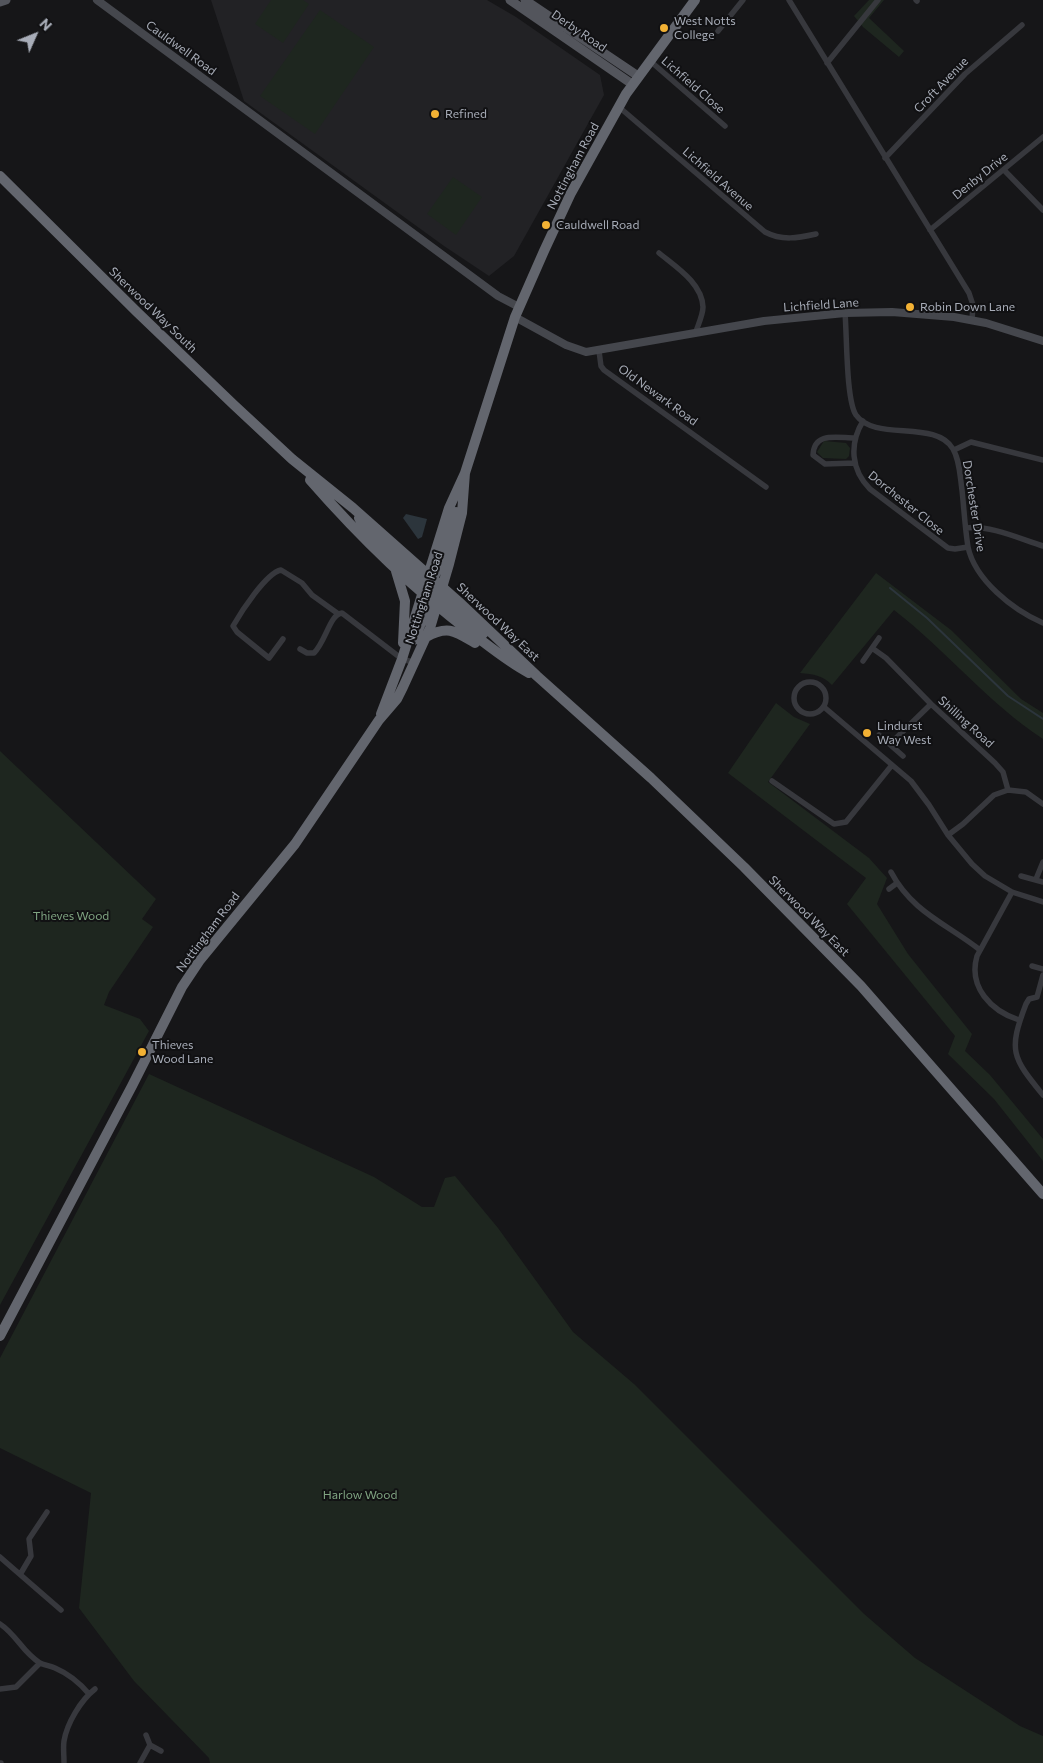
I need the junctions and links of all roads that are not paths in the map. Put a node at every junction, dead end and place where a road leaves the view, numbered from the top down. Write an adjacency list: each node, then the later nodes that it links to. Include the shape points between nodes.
1 (6, 0): 9 (main road)
2 (97, 0): 27 (street, Cauldwell Road, via 498,296)
3 (510, 0): 16 (main road, Derby Road)
4 (525, 0): 16 (main road, Derby Road)
5 (695, 0): 14 (highway, Nottingham Road)
6 (743, 0): 13 (street)
7 (789, 0): 15 (street)
8 (878, 0): 15 (street)
9 (0, 2)
10 (1010, 24): 12 (street)
11 (1022, 25): 12 (street, Croft Avenue)
12 (1015, 30): 20 (street, Croft Avenue, via 964,74)
13 (718, 31)
14 (649, 60): 16 (highway, Nottingham Road); 18 (street, Lichfield Close)
15 (827, 64): 20 (street)
16 (635, 80): 17 (highway, Nottingham Road)
17 (619, 107): 25 (street, Lichfield Avenue, via 765,232 786,239); 27 (highway, Nottingham Road, via 571,193)
18 (725, 126)
19 (1043, 137): 21 (street, Denby Drive)
20 (885, 158): 24 (street)
21 (1004, 170): 23 (street); 24 (street, Denby Drive)
22 (0, 176): 37 (highway, Sherwood Way South, via 136,312)
23 (1043, 210)
24 (930, 230): 30 (street, via 972,298)
25 (816, 234)
26 (659, 253): 31 (street, via 689,278 701,294 703,309)
27 (519, 307): 29 (highway, Nottingham Road)
28 (845, 313): 30 (street, Lichfield Lane, via 921,314); 31 (street, Lichfield Lane, via 764,321); 34 (street, via 852,404 856,415)
29 (515, 317): 33 (street, via 574,349); 40 (highway, Nottingham Road)
30 (972, 320): 32 (street, Lichfield Lane)
31 (695, 334): 33 (street, Lichfield Lane)
32 (1043, 341)
33 (599, 351): 41 (street, Old Newark Road, via 604,370)
34 (863, 421): 35 (street, Dorchester Close); 36 (street, Dorchester Drive, via 869,425 936,435)
35 (855, 438): 39 (street, Dorchester Close); 39 (street, via 824,437 817,441 813,455 825,464)
36 (954, 450): 38 (street, via 971,442); 42 (street, Dorchester Drive)
37 (292, 458): 45 (highway, Sherwood Way South, via 357,533); 46 (highway, Sherwood Way South, via 353,508)
38 (1043, 460)
39 (855, 463): 44 (street, Dorchester Close, via 859,478 870,489 931,536 948,548)
40 (465, 473): 46 (highway, Nottingham Road, via 449,508); 46 (highway, Nottingham Road, via 462,513)
41 (766, 487)
42 (966, 528): 43 (street, via 997,532); 44 (street, Dorchester Drive)
43 (1043, 546)
44 (968, 547): 48 (street, Dorchester Drive, via 972,560 989,583 1030,618)
45 (396, 570): 46 (highway, Sherwood Way South); 55 (highway, via 405,608)
46 (432, 590): 49 (highway, Nottingham Road); 54 (highway, via 484,636); 55 (highway, Nottingham Road); 58 (highway, Sherwood Way East)
47 (337, 613): 51 (street, via 312,595 302,583 277,570 268,577 233,626 269,658); 53 (street, via 332,618 327,636 314,653 307,654); 55 (street, via 342,612)
48 (1043, 623)
49 (426, 637): 54 (highway, via 447,629); 57 (highway, Nottingham Road)
50 (879, 638): 52 (street)
51 (283, 639)
52 (872, 648): 56 (street); 59 (street, Shilling Road)
53 (300, 649)
54 (495, 651): 58 (highway, Sherwood Way East)
55 (402, 659): 57 (street); 61 (highway, Nottingham Road)
56 (863, 660)
57 (416, 663): 61 (highway, Nottingham Road, via 397,699)
58 (537, 676): 86 (highway, Sherwood Way East, via 744,867 861,986)
59 (931, 704): 63 (street); 67 (street, Shilling Road, via 995,763 1003,772)
60 (824, 707): 60 (street, via 813,715 801,711 794,700 797,688 808,682 821,685 827,696); 65 (street)
61 (379, 720): 87 (highway, Nottingham Road, via 295,844 203,956 182,987)
62 (878, 735): 63 (street)
63 (890, 744): 64 (street)
64 (904, 756)
65 (892, 765): 66 (street, via 846,822 834,824); 69 (street, via 919,790)
66 (772, 781)
67 (1008, 790): 68 (street, via 1026,792); 69 (street, via 994,795)
68 (1043, 804)
69 (948, 835): 77 (street, via 972,864)
70 (1043, 862): 73 (street)
71 (891, 872): 75 (street)
72 (1021, 876): 73 (street)
73 (1036, 879): 74 (street)
74 (1043, 882)
75 (897, 883): 76 (street); 79 (street, via 932,919)
76 (889, 889)
77 (1012, 892): 78 (street); 79 (street)
78 (1043, 902)
79 (980, 950): 84 (street, via 974,967 979,989 995,1009)
80 (1032, 966): 81 (street)
81 (1043, 969)
82 (1043, 975): 83 (street)
83 (1040, 998): 84 (street, via 1029,999)
84 (1019, 1020): 85 (street, via 1015,1055)
85 (1043, 1095)
86 (1043, 1194)
87 (0, 1336)
88 (47, 1512): 90 (street, via 29,1539 31,1556)
89 (0, 1557): 90 (street)
90 (21, 1573): 91 (street)
91 (62, 1610)
92 (0, 1624): 93 (street, via 11,1631)
93 (40, 1663): 94 (street, via 16,1687); 96 (street, via 76,1679)
94 (0, 1689)
95 (95, 1689): 96 (street)
96 (89, 1694): 100 (street, via 64,1741)
97 (146, 1735): 98 (street)
98 (150, 1745): 99 (street); 101 (street)
99 (161, 1751)
100 (63, 1763)
101 (140, 1763)

